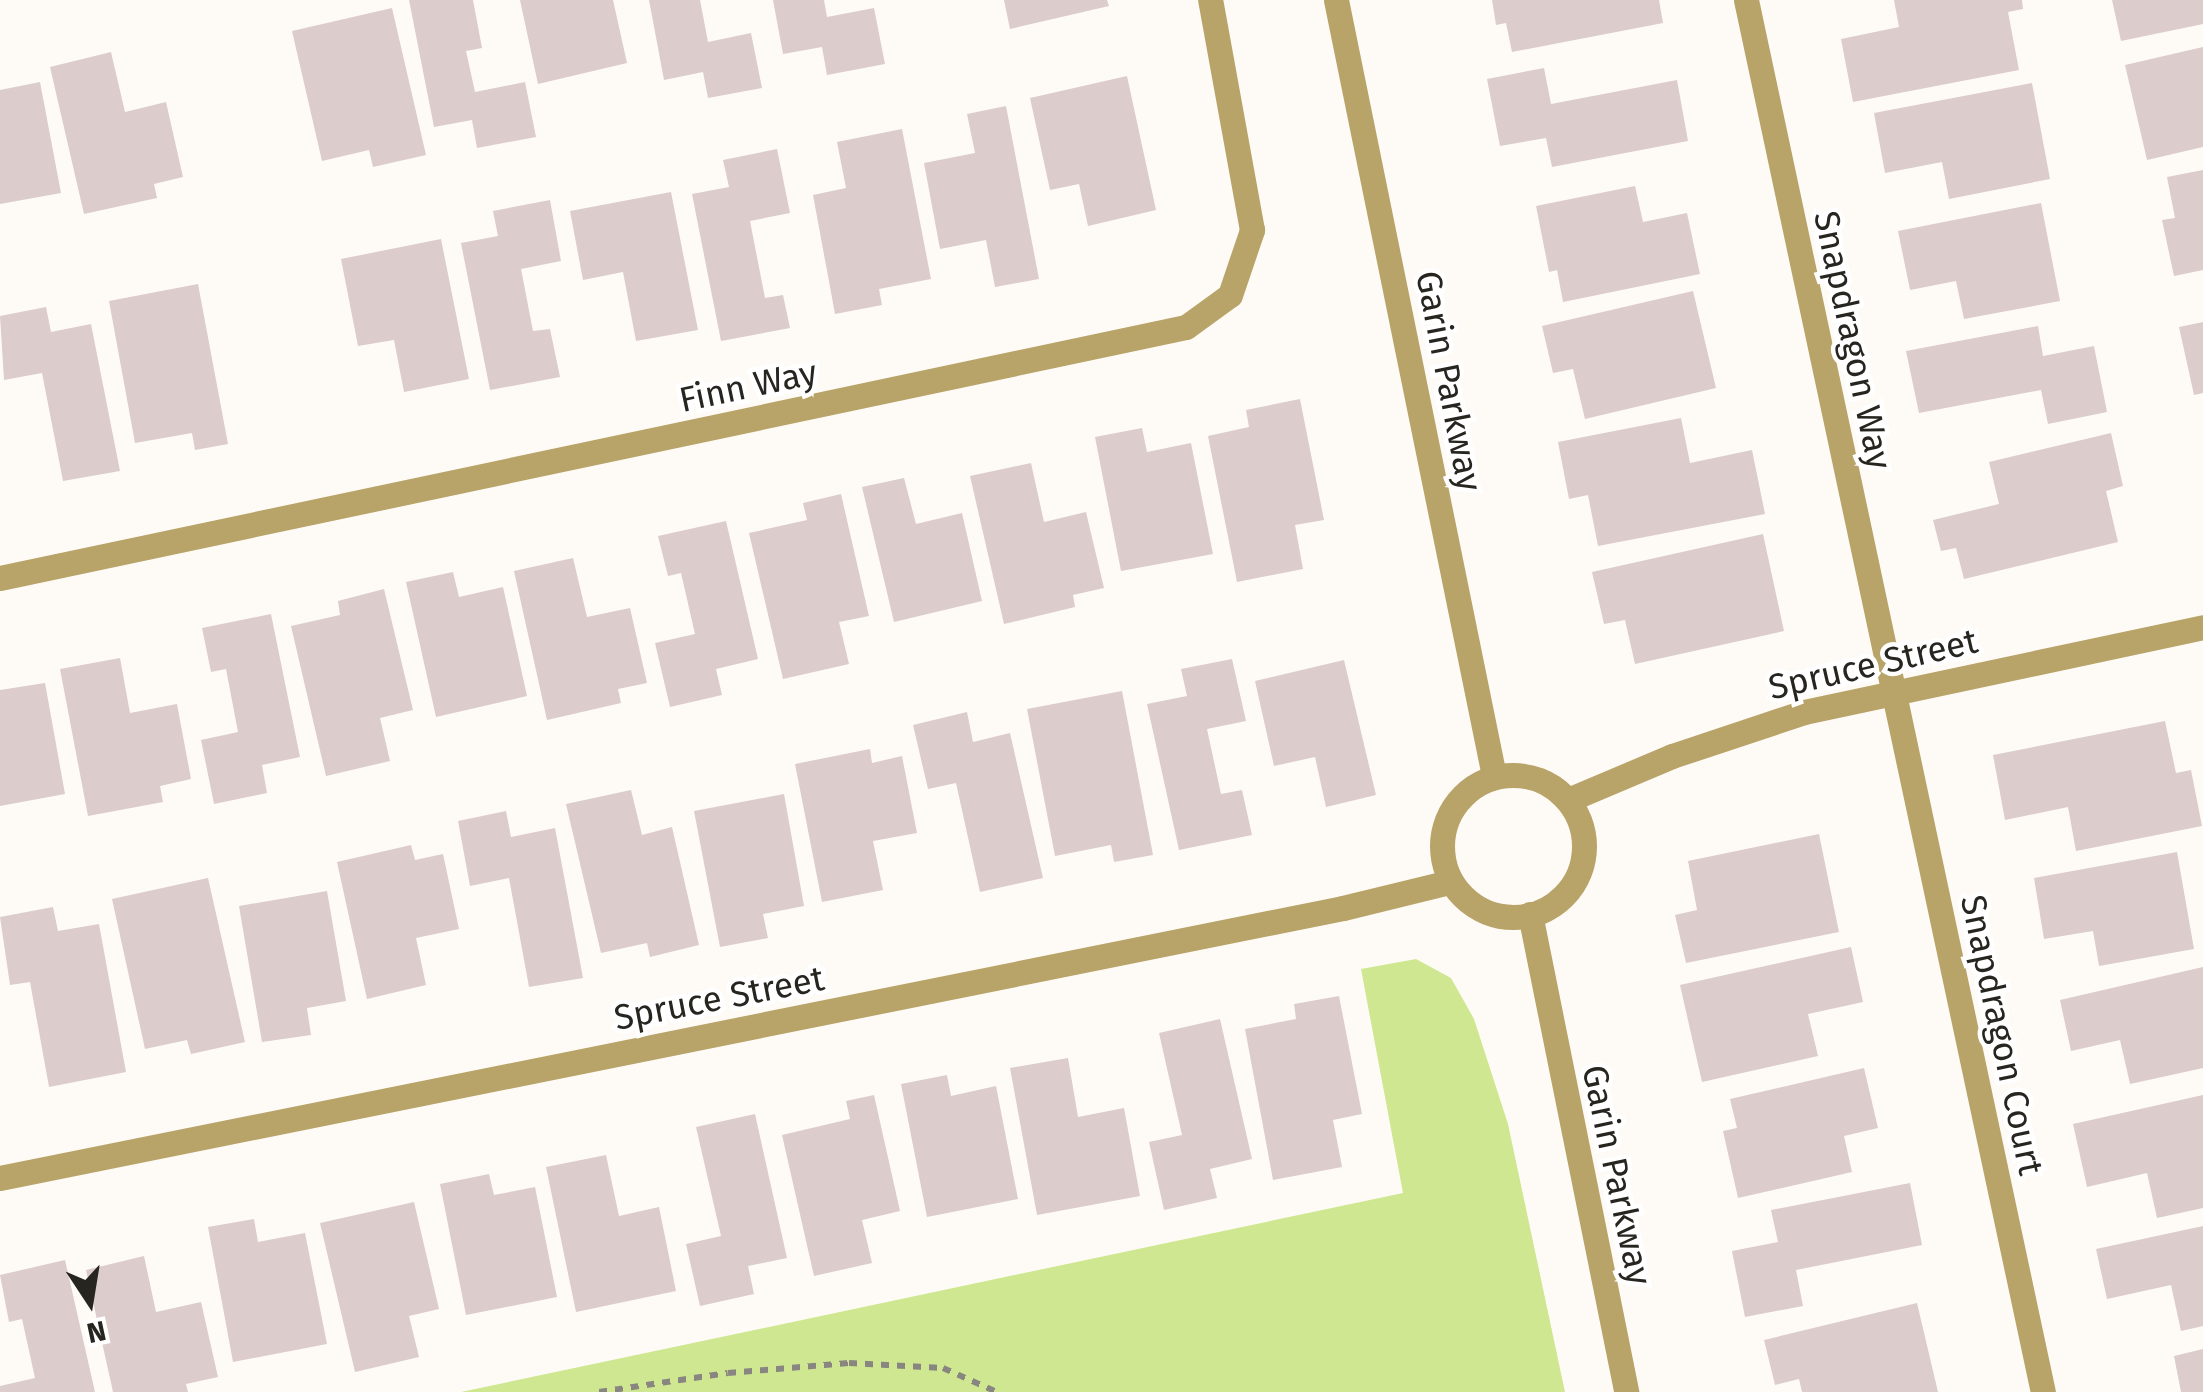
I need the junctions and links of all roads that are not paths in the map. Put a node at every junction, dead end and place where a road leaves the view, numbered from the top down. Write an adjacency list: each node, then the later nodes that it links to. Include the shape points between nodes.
1 (1336, 0): 7 (street, Garin Parkway)
2 (1746, 0): 6 (street, Snapdragon Way)
3 (1212, 13): 4 (street, Finn Way, via 1252,230 1230,295 1186,327)
4 (0, 578)
5 (2203, 627): 6 (street, Spruce Street)
6 (1892, 694): 8 (street, Spruce Street, via 1804,712); 13 (street, Snapdragon Court)
7 (1494, 776): 8 (street, via 1540,779); 9 (street, via 1471,787 1448,816 1442,859)
8 (1568, 800): 10 (street, via 1582,828 1584,856 1569,890)
9 (1450, 882): 10 (street, via 1488,913); 11 (street, Spruce Street)
10 (1530, 914): 12 (street, Garin Parkway)
11 (0, 1178)
12 (1626, 1392)
13 (2042, 1392)

